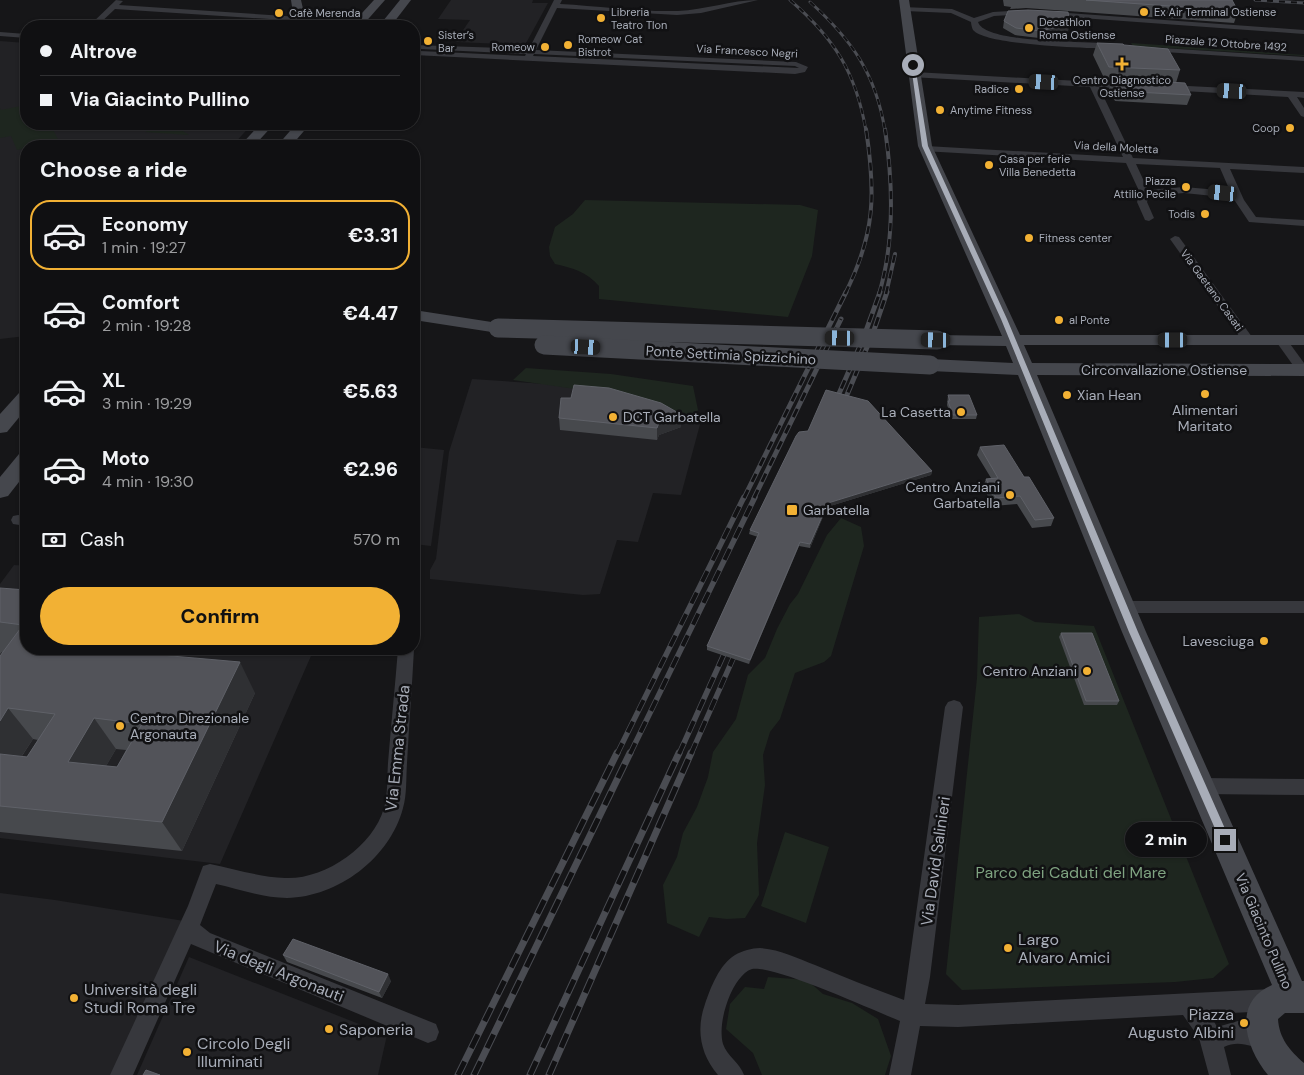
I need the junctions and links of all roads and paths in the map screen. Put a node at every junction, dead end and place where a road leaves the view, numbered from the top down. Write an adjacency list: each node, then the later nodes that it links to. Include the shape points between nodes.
1 (120, 0): 10 (street)
2 (296, 0): 18 (main road)
3 (380, 0): 19 (main road)
4 (406, 0): 20 (main road)
5 (629, 0): 13 (street)
6 (754, 0): 13 (street, via 690,12)
7 (935, 0): 11 (street)
8 (556, 3): 13 (street); 28 (street)
9 (905, 4): 11 (street); 30 (main road, Via Giacinto Pullino)
10 (113, 7): 16 (street); 17 (street)
11 (951, 7): 12 (street); 21 (street)
12 (969, 8)
13 (626, 9)
14 (984, 10): 15 (street, Piazzale 12 Ottobre 1492)
15 (1011, 12): 21 (street, Piazzale 12 Ottobre 1492, via 986,15); 22 (street, Piazzale 12 Ottobre 1492)
16 (99, 20)
17 (275, 20)
18 (300, 20)
19 (362, 20)
20 (390, 20)
21 (974, 21): 25 (street, via 976,28 984,33 1006,40)
22 (1304, 32)
23 (2, 34): 24 (street)
24 (20, 36)
25 (1130, 48)
26 (1140, 49): 29 (street, Piazzale 12 Ottobre 1492)
27 (420, 53): 28 (street, Via Francesco Negri)
28 (530, 55): 28 (street, Via Francesco Negri, via 795,71 804,67 796,64)
29 (1304, 59)
30 (914, 75): 31 (street); 41 (main road, Via Giacinto Pullino)
31 (1094, 84): 32 (street); 42 (street)
32 (1143, 87)
33 (1163, 88): 34 (street)
34 (1290, 94): 35 (street); 36 (street)
35 (1304, 95)
36 (1304, 114)
37 (262, 130): 39 (main road)
38 (298, 130): 40 (main road)
39 (252, 140)
40 (289, 140)
41 (926, 149): 42 (street, Via della Moletta); 56 (main road, Via Giacinto Pullino)
42 (1129, 160): 43 (street, Via della Moletta); 45 (street)
43 (1222, 165): 44 (street, Via della Moletta); 46 (street)
44 (1304, 170)
45 (1145, 193): 46 (street, via 1184,190); 47 (street, via 1142,202)
46 (1236, 194): 48 (street, via 1254,220)
47 (1149, 218)
48 (1304, 223)
49 (1175, 239): 53 (street, Via Gaetano Casati)
50 (420, 316): 52 (main road)
51 (420, 329): 52 (main road)
52 (497, 335): 56 (main road, Ponte Settimia Spizzichino, bridge); 57 (main road, Ponte Settimia Spizzichino, bridge)
53 (1248, 340): 54 (main road); 56 (main road)
54 (1281, 340): 55 (main road); 58 (street)
55 (1304, 340)
56 (1013, 341): 57 (main road, Via Giacinto Pullino)
57 (1025, 369): 58 (main road, Circonvallazione Ostiense); 63 (main road, Via Giacinto Pullino)
58 (1304, 371)
59 (20, 404): 60 (main road)
60 (0, 426)
61 (20, 466): 62 (main road)
62 (0, 491)
63 (1123, 607): 64 (street); 67 (main road, Via Giacinto Pullino)
64 (1304, 607)
65 (406, 655): 69 (street, Via Emma Strada, via 394,808 388,824 368,852 319,884 301,888 284,888 210,873)
66 (954, 707): 72 (street, Via David Salinieri)
67 (1202, 786): 68 (street); 70 (main road, Via Giacinto Pullino)
68 (1304, 787)
69 (188, 929): 73 (street, Via degli Argonauti, via 203,940); 76 (street)
70 (1290, 997): 71 (street); 74 (main road, via 1265,1010)
71 (1187, 1004): 72 (street, via 958,1016); 75 (street, via 1203,1021)
72 (913, 1015): 77 (street, via 782,963 750,959 729,976 712,1020 713,1048); 78 (street, Via David Salinieri)
73 (428, 1032)
74 (1265, 1040): 75 (street, via 1238,1031 1227,1032); 80 (main road, via 1275,1058)
75 (1212, 1041): 79 (street)
76 (122, 1075)
77 (733, 1075)
78 (900, 1075)
79 (1220, 1075)
80 (1292, 1075)

